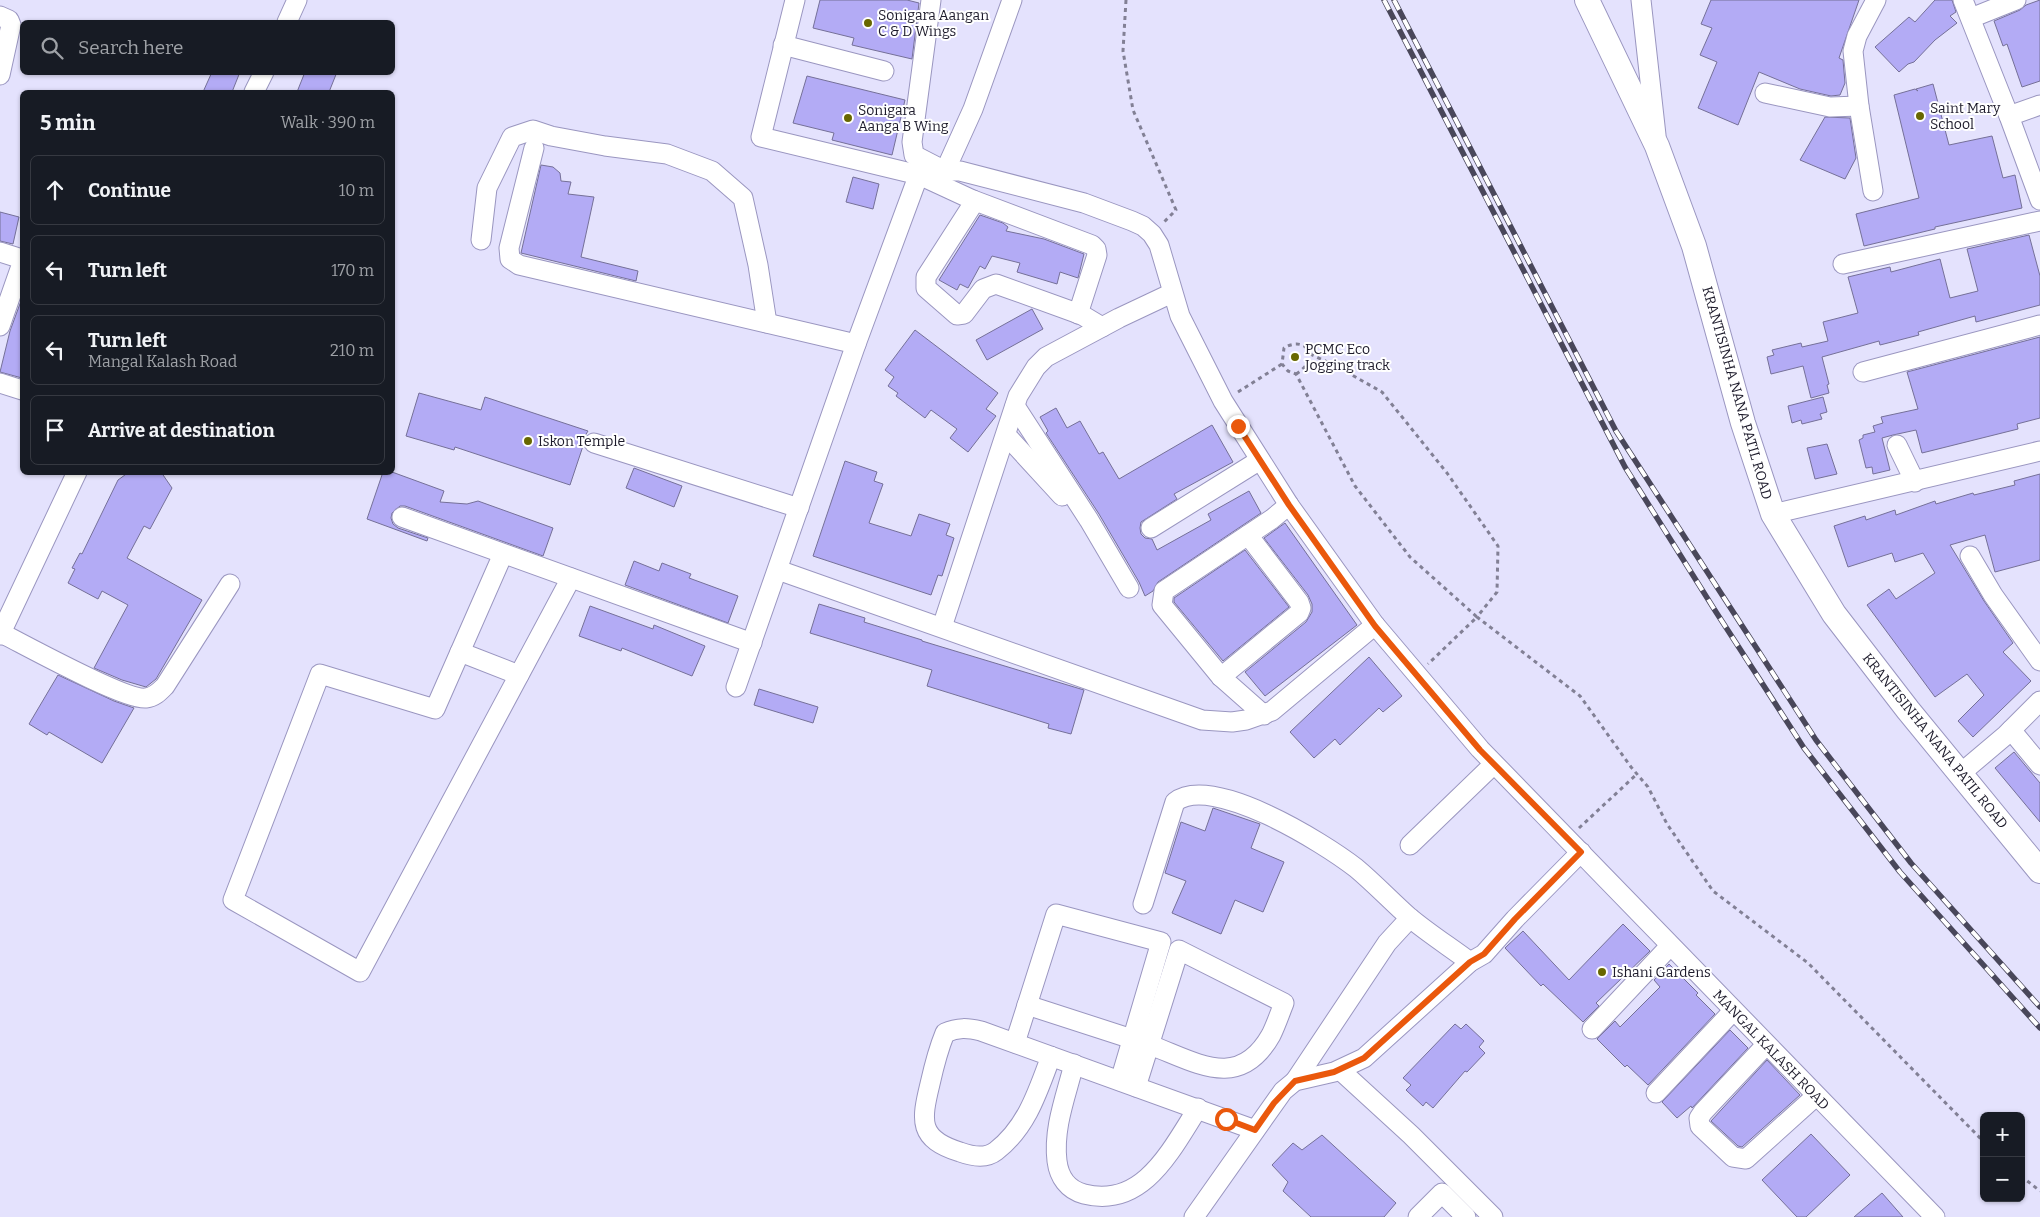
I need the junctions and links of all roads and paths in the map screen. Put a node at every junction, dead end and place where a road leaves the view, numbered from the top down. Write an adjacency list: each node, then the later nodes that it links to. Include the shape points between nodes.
1 (296, 0): 14 (street)
2 (795, 0): 16 (street)
3 (931, 0): 27 (street, via 912,142)
4 (1012, 0): 28 (street, via 973,109)
5 (1126, 0): 33 (path, via 1123,51 1133,110 1176,210)
6 (1587, 0): 25 (main road, KRANTISINHA NANA PATIL ROAD)
7 (1632, 0): 15 (street)
8 (1641, 0): 15 (street)
9 (1876, 0): 23 (street, via 1857,36 1853,51)
10 (1963, 0): 13 (street)
11 (2016, 0): 13 (street)
12 (0, 16): 18 (street, via 9,20 11,25)
13 (1970, 18): 24 (street)
14 (288, 20)
15 (1644, 26): 25 (street)
16 (783, 45): 17 (street); 27 (street, via 761,136)
17 (884, 71)
18 (0, 75)
19 (262, 75): 20 (street)
20 (255, 90)
21 (1765, 93): 23 (street, via 1830,107)
22 (2040, 105): 24 (street)
23 (1859, 106): 29 (street)
24 (2009, 116): 31 (street)
25 (1657, 146): 64 (main road, KRANTISINHA NANA PATIL ROAD, via 1694,246 1743,424)
26 (534, 148): 41 (street, via 509,248 510,259 519,265)
27 (921, 168): 28 (street); 30 (street); 45 (street)
28 (945, 171): 33 (street, via 1084,203 1132,220)
29 (1873, 191)
30 (973, 200): 40 (street, via 1096,249 1097,255); 40 (street, via 926,277 926,288 957,315 964,314 983,289 996,284)
31 (2040, 200)
32 (2040, 221): 37 (street)
33 (1152, 234): 39 (street, MANGAL KALASH ROAD, via 1159,245)
34 (481, 240): 41 (street, via 487,188 512,137 533,130 606,146 667,154 712,171 743,198)
35 (0, 252): 36 (street)
36 (20, 257)
37 (1843, 264)
38 (20, 269): 43 (street)
39 (1172, 294): 44 (street); 52 (street, MANGAL KALASH ROAD, via 1192,341)
40 (1078, 314): 44 (street)
41 (767, 323): 45 (street)
42 (2040, 325): 48 (street)
43 (0, 326)
44 (1102, 327): 53 (street, via 1046,357 1028,378)
45 (856, 344): 63 (street)
46 (1310, 354): 47 (path, via 1299,343 1290,344 1284,348); 49 (path, via 1308,366); 74 (path, via 1382,392 1448,472 1498,546 1497,592)
47 (1282, 364): 49 (path); 52 (path)
48 (1863, 372)
49 (1296, 374): 74 (path, via 1355,486 1410,556)
50 (0, 383): 51 (street)
51 (20, 389)
52 (1224, 401): 58 (street, MANGAL KALASH ROAD)
53 (1015, 406): 54 (street); 73 (street)
54 (1006, 434): 61 (street); 76 (street)
55 (594, 443): 63 (street)
56 (1897, 445): 60 (street)
57 (2040, 451): 60 (street)
58 (1260, 460): 62 (street, MANGAL KALASH ROAD); 66 (street)
59 (76, 475): 77 (street)
60 (1915, 482): 64 (street)
61 (1070, 504)
62 (1289, 505): 67 (street); 75 (street, MANGAL KALASH ROAD)
63 (799, 508): 70 (street)
64 (1773, 514): 90 (main road, KRANTISINHA NANA PATIL ROAD, via 1834,614)
65 (402, 517): 68 (street)
66 (1151, 528)
67 (1248, 535): 83 (street, via 1300,602 1301,608 1299,613); 83 (street, via 1164,591 1162,596 1162,605)
68 (503, 554): 71 (street); 79 (street)
69 (1970, 556): 80 (street)
70 (778, 570): 76 (street); 78 (street)
71 (571, 578): 78 (street); 82 (street)
72 (230, 584): 77 (street, via 165,686 156,695 145,698 133,697 106,685)
73 (1129, 588)
74 (1477, 617): 81 (path); 91 (path, via 1580,696)
75 (1375, 626): 81 (street, MANGAL KALASH ROAD); 86 (street, via 1272,712)
76 (942, 627): 86 (street, via 1202,720 1232,722)
77 (1, 634)
78 (752, 643): 84 (street)
79 (460, 652): 82 (street); 82 (street, via 435,709 320,674 233,900 360,972)
80 (2040, 661)
81 (1416, 674): 88 (street, MANGAL KALASH ROAD)
82 (519, 675)
83 (1220, 677): 86 (street)
84 (736, 687)
85 (2040, 701): 87 (street)
86 (1264, 715)
87 (2011, 730): 89 (street); 90 (street)
88 (1494, 764): 92 (street); 93 (street, MANGAL KALASH ROAD)
89 (2040, 765)
90 (1961, 773): 94 (main road, KRANTISINHA NANA PATIL ROAD)
91 (1637, 774): 93 (path); 114 (path, via 1713,891 1808,963)
92 (1410, 844)
93 (1574, 845): 97 (street, MANGAL KALASH ROAD); 98 (street, via 1484,954)
94 (2040, 870)
95 (1143, 904): 96 (street, via 1175,802 1182,796 1193,795 1210,796 1269,814 1340,856)
96 (1410, 918): 98 (street); 108 (street, via 1387,943)
97 (1670, 946): 100 (street, MANGAL KALASH ROAD); 101 (street)
98 (1470, 962): 107 (street, via 1383,1043 1364,1058)
99 (1027, 1005): 102 (street); 102 (street, via 1056,914 1161,942); 103 (street)
100 (1733, 1011): 104 (street, MANGAL KALASH ROAD); 110 (street)
101 (1592, 1029)
102 (1141, 1042): 102 (street, via 1179,950 1284,1003 1264,1047 1241,1066 1228,1069 1212,1067); 109 (street)
103 (1015, 1043): 105 (street); 105 (street, via 967,1028 945,1033 937,1050 923,1111 925,1127 931,1137 961,1153 988,1156 995,1152 1009,1140 1030,1110)
104 (1766, 1045): 111 (street, MANGAL KALASH ROAD); 111 (street, via 1703,1112 1699,1118 1700,1126 1733,1157 1746,1159)
105 (1052, 1056): 106 (street)
106 (1074, 1064): 109 (street); 112 (street, via 1057,1129 1057,1162 1064,1183 1078,1193 1098,1198 1119,1196 1140,1184 1164,1162)
107 (1340, 1070): 108 (street); 116 (street)
108 (1295, 1081): 113 (street)
109 (1128, 1084): 112 (street)
110 (1656, 1093)
111 (1816, 1096): 123 (street, MANGAL KALASH ROAD)
112 (1198, 1108): 113 (street)
113 (1255, 1130): 119 (street)
114 (1980, 1138)
115 (2025, 1179): 117 (path)
116 (1459, 1182): 118 (street); 122 (street)
117 (2040, 1191)
118 (1445, 1196): 120 (street, via 1442,1193); 121 (street)
119 (1194, 1217)
120 (1418, 1217)
121 (1466, 1217)
122 (1493, 1217)
123 (1935, 1217)

